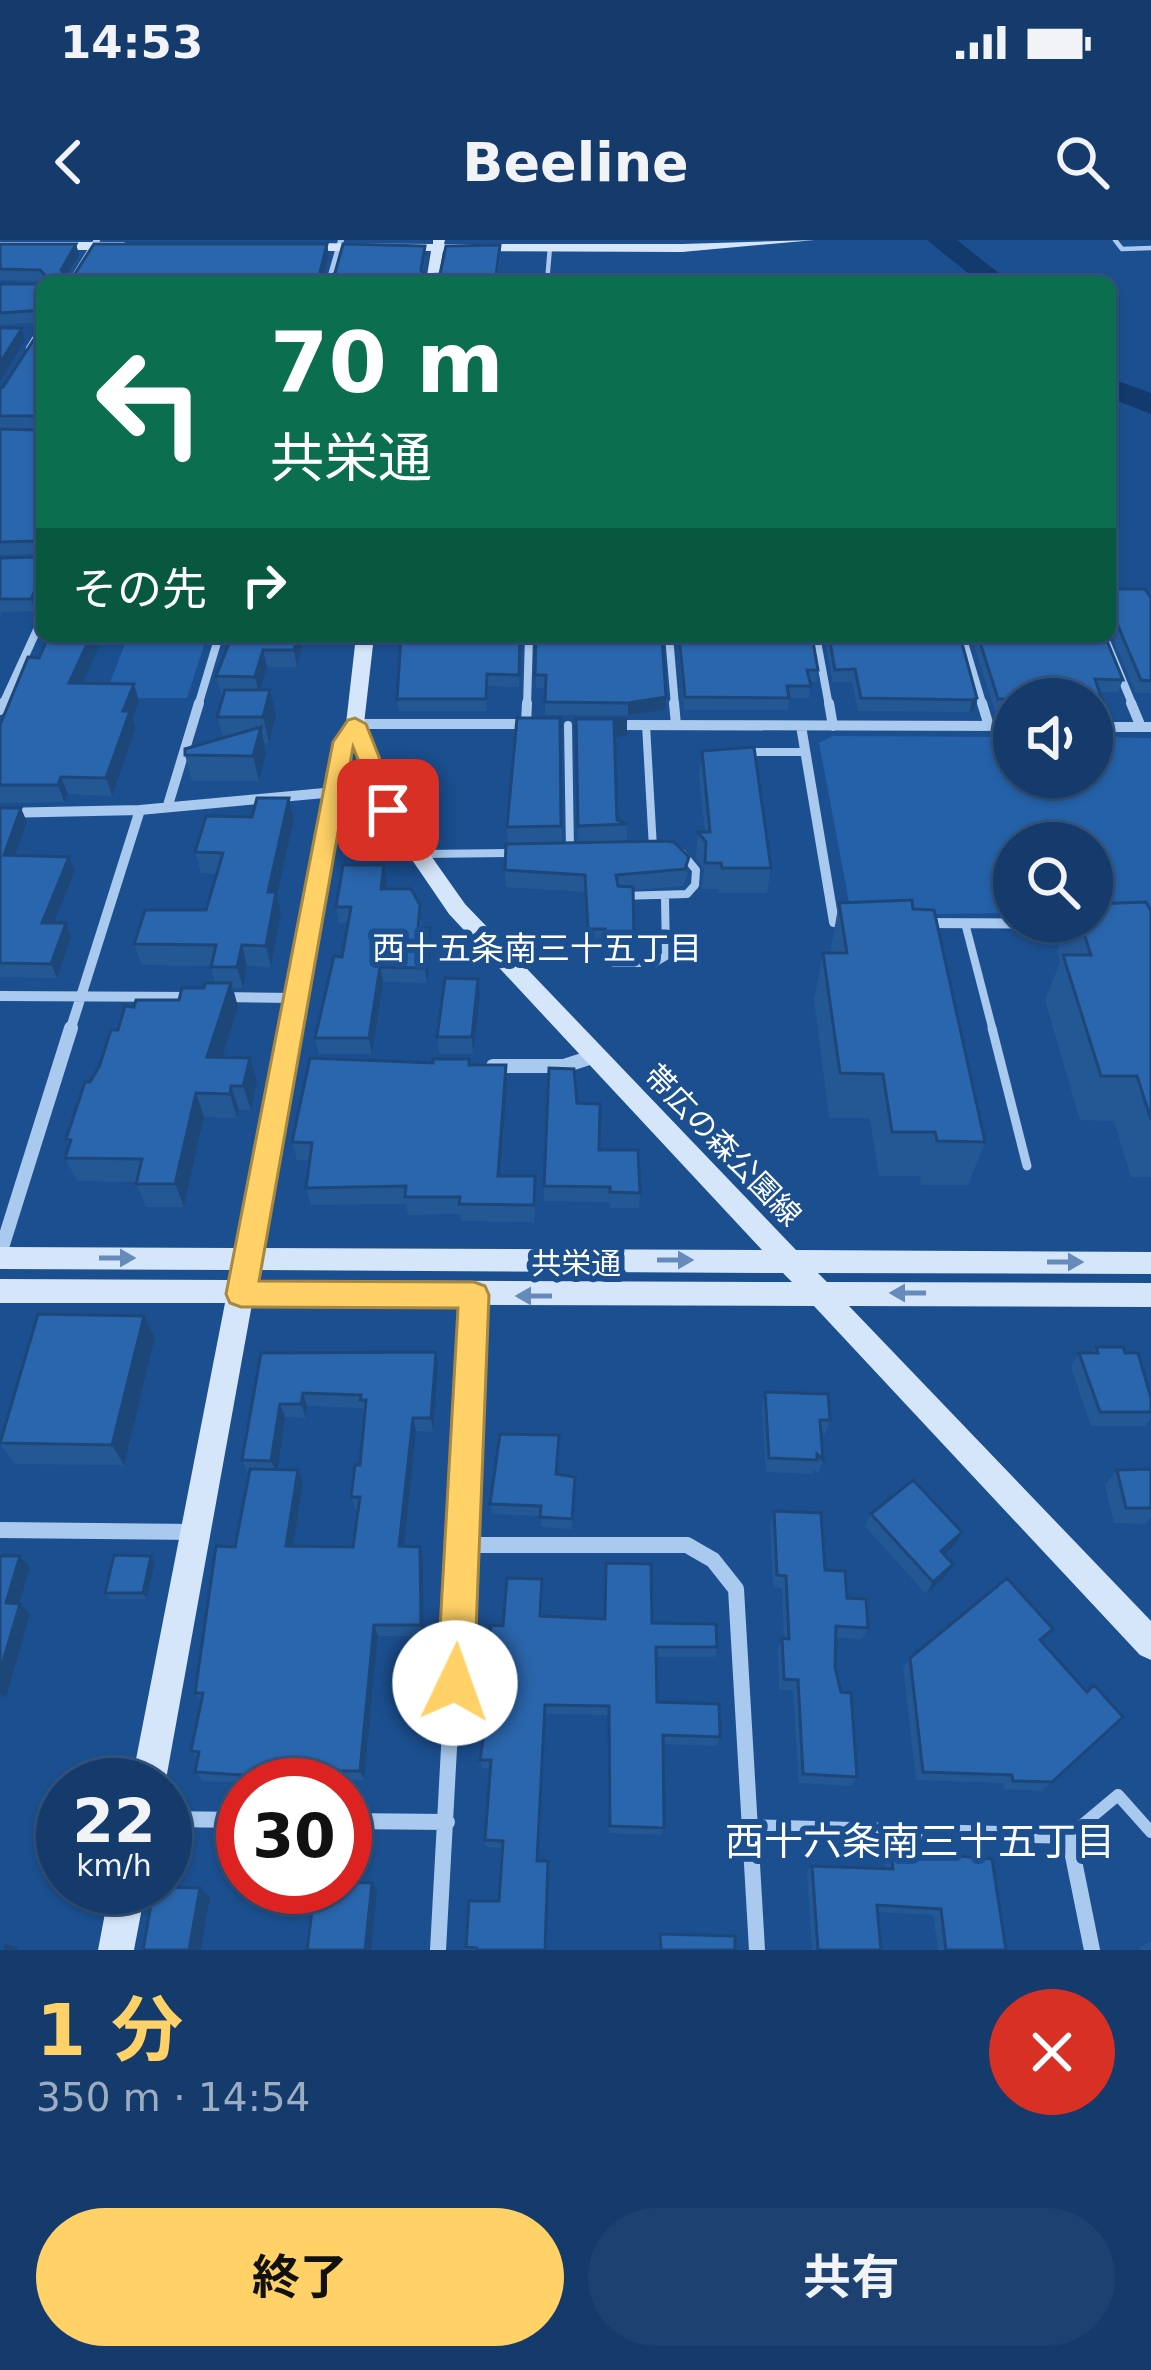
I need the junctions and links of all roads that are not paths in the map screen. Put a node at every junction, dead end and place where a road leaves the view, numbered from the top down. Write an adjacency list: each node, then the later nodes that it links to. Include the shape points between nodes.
1 (809, 240): 9 (street)
2 (1115, 240): 10 (lane, via 1122,249)
3 (95, 243): 6 (street); 7 (street); 11 (street)
4 (340, 244): 5 (street); 8 (street); 12 (street)
5 (439, 244): 9 (street); 13 (street)
6 (0, 246)
7 (138, 247)
8 (272, 247)
9 (550, 248): 14 (lane)
10 (1151, 248)
11 (75, 276)
12 (331, 276)
13 (433, 276)
14 (548, 276)
15 (36, 330): 16 (street)
16 (20, 332)
17 (36, 338): 18 (street)
18 (20, 364)
19 (36, 632): 27 (street)
20 (217, 642): 44 (street)
21 (364, 642): 28 (street, 帯広の森公園線)
22 (529, 642): 29 (street)
23 (669, 642): 34 (street)
24 (817, 642): 36 (street)
25 (964, 642): 37 (street)
26 (1107, 642): 40 (street)
27 (0, 710)
28 (355, 724): 29 (street); 43 (street); 53 (street, 帯広の森公園線, via 388,810)
29 (526, 724): 30 (street)
30 (568, 725): 31 (street); 50 (lane)
31 (588, 725)
32 (607, 725): 33 (street)
33 (646, 725): 34 (street); 47 (lane)
34 (676, 725): 35 (street)
35 (801, 726): 36 (street); 42 (street)
36 (833, 726): 37 (street)
37 (989, 726): 38 (street)
38 (993, 726)
39 (1113, 727): 40 (street)
40 (1146, 727)
41 (725, 752): 42 (lane)
42 (806, 752): 56 (street, via 834,922)
43 (335, 793): 44 (street); 63 (street)
44 (168, 805): 45 (street)
45 (140, 810): 46 (street); 62 (street)
46 (0, 813)
47 (653, 848): 48 (lane); 55 (lane, via 677,851 696,870 687,894)
48 (632, 849)
49 (591, 850): 50 (lane)
50 (570, 851): 52 (lane)
51 (530, 852): 53 (lane)
52 (550, 852)
53 (416, 854): 64 (street, 帯広の森公園線)
54 (622, 896): 55 (lane)
55 (665, 898): 60 (lane, via 666,956)
56 (856, 922)
57 (899, 922): 58 (street)
58 (965, 923): 59 (street); 66 (lane)
59 (993, 923)
60 (614, 963)
61 (0, 996): 62 (street)
62 (81, 997): 63 (street); 67 (street)
63 (296, 998): 68 (street, via 296,1065)
64 (592, 1057): 65 (street, via 564,1066); 69 (street, 帯広の森公園線)
65 (471, 1066)
66 (1027, 1166)
67 (0, 1256): 68 (street, 共栄通, one-way to 68)
68 (248, 1259): 69 (street, 共栄通, one-way to 69); 73 (street)
69 (788, 1261): 70 (street, 共栄通, one-way to 70); 72 (street, 帯広の森公園線)
70 (1151, 1262)
71 (0, 1292): 73 (street, 共栄通)
72 (819, 1293): 74 (street, 共栄通, one-way to 74); 75 (street, 共栄通, one-way to 72); 79 (street, 帯広の森公園線)
73 (241, 1294): 74 (street, 共栄通); 77 (street)
74 (474, 1295): 78 (street)
75 (1151, 1295)
76 (0, 1530): 77 (street)
77 (195, 1532): 80 (street)
78 (464, 1545): 82 (street); 83 (street, via 686,1545 713,1560 736,1589)
79 (1151, 1644)
80 (153, 1758)
81 (372, 1821): 82 (street)
82 (447, 1822): 88 (street)
83 (748, 1827): 85 (street); 89 (street)
84 (1151, 1832): 85 (lane, via 1118,1795)
85 (1070, 1836): 90 (street)
86 (123, 1914): 87 (street)
87 (116, 1950)
88 (438, 1950)
89 (757, 1950)
90 (1092, 1950)

